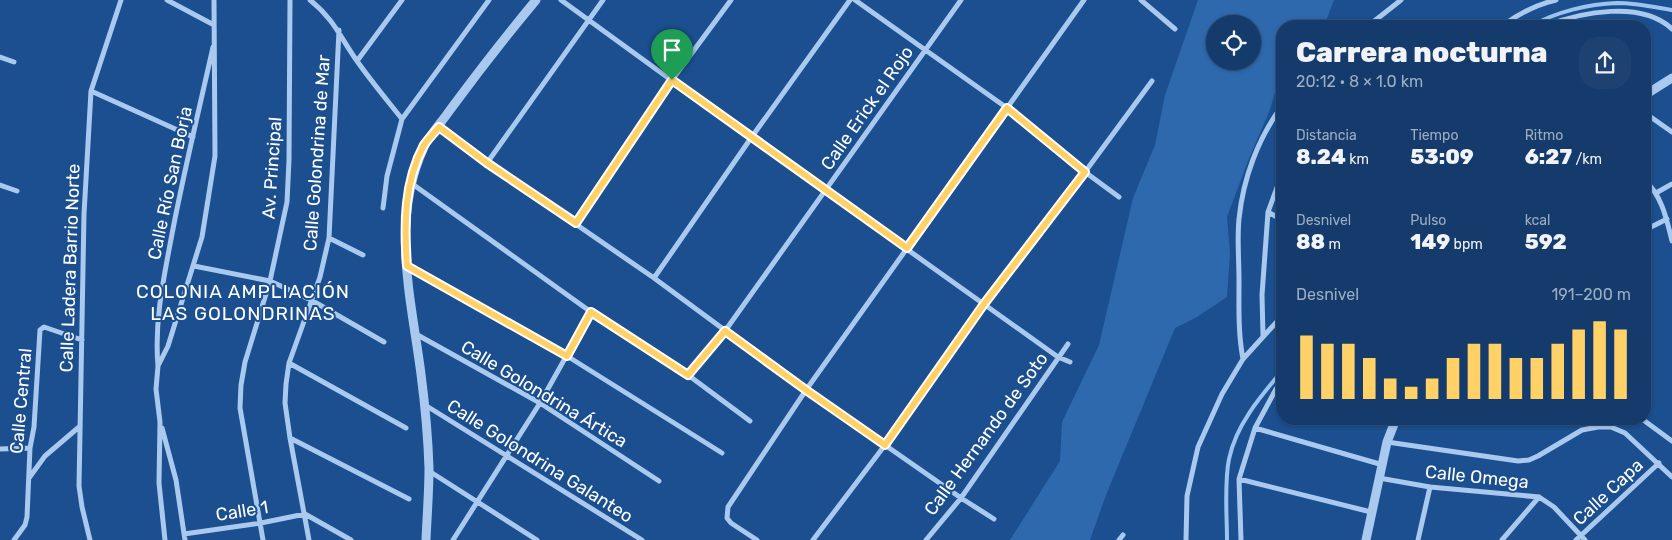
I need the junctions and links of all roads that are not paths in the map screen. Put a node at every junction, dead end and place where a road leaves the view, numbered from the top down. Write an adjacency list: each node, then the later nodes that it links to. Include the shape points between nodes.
1 (121, 0): 35 (street, Calle Ladera Barrio Norte)
2 (167, 0): 23 (street)
3 (214, 0): 23 (street, Calle Río San Borja)
4 (290, 0): 69 (street, Av. Principal, via 287,202)
5 (310, 0): 26 (street)
6 (402, 0): 30 (street)
7 (488, 0): 40 (street)
8 (536, 0): 41 (street)
9 (561, 0): 19 (street)
10 (603, 0): 19 (street)
11 (730, 0): 33 (street)
12 (850, 0): 44 (street)
13 (855, 0): 28 (street)
14 (961, 0): 28 (street, Calle Erick el Rojo)
15 (1084, 0): 37 (street)
16 (1141, 0): 24 (street)
17 (1401, 0): 20 (street)
18 (1556, 0): 21 (street, via 1537,5)
19 (589, 19): 33 (street); 45 (street)
20 (1376, 20)
21 (1510, 20)
22 (1562, 20): 25 (street, via 1577,15 1617,11 1651,16)
23 (214, 25): 27 (street, Calle Río San Borja)
24 (1175, 29)
25 (1672, 29)
26 (339, 30): 30 (street); 62 (street, Calle Golondrina de Mar)
27 (215, 37): 43 (street, Calle Río San Borja); 66 (street, Calle Río San Borja, via 215,156)
28 (925, 50): 37 (street); 53 (street, Calle Erick el Rojo)
29 (0, 57): 31 (street)
30 (357, 61): 40 (street)
31 (14, 62)
32 (1672, 78): 36 (street)
33 (672, 80): 44 (street); 60 (street)
34 (1152, 81): 46 (street)
35 (91, 91): 43 (street); 77 (street, Calle Ladera Barrio Norte, via 84,214)
36 (1651, 91)
37 (1007, 108): 46 (street); 64 (street)
38 (1276, 114): 82 (street, via 1258,146 1245,182 1238,220 1239,336)
39 (1651, 117): 42 (street)
40 (402, 119): 56 (street, via 387,176)
41 (439, 127): 45 (street); 47 (street, via 425,144)
42 (1672, 132)
43 (193, 137): 85 (street, Calle Río San Borja, via 162,283 156,341)
44 (751, 138): 53 (street); 68 (street)
45 (487, 163): 60 (street)
46 (1085, 172): 55 (street); 71 (street)
47 (410, 183): 67 (street, via 405,219); 72 (street)
48 (1672, 184): 54 (street)
49 (0, 185): 52 (street)
50 (1651, 188): 54 (street)
51 (1276, 190): 57 (street)
52 (17, 191)
53 (826, 191): 64 (street); 74 (street, Calle Erick el Rojo)
54 (1656, 193): 59 (street)
55 (1119, 197)
56 (383, 208)
57 (1268, 212): 58 (street); 76 (street, via 1262,295)
58 (1276, 217)
59 (1667, 220): 61 (street); 63 (street)
60 (576, 223): 68 (street)
61 (1651, 227)
62 (329, 238): 65 (street); 70 (street, Calle Golondrina de Mar)
63 (1672, 241)
64 (907, 248): 71 (street); 88 (street)
65 (363, 255)
66 (194, 266): 69 (street); 85 (street, Calle Río San Borja, via 168,346)
67 (407, 266): 75 (street); 80 (street)
68 (654, 278): 74 (street)
69 (270, 281): 70 (street); 122 (street, Av. Principal, via 245,362 240,408)
70 (311, 300): 78 (street); 84 (street, Calle Golondrina de Mar)
71 (984, 304): 81 (street); 101 (street)
72 (591, 312): 80 (street); 86 (street)
73 (1276, 322): 76 (street)
74 (725, 331): 86 (street, Calle Erick el Rojo); 88 (street)
75 (414, 333): 89 (street, Calle Golondrina Ártica); 90 (street)
76 (1263, 336): 82 (street)
77 (82, 340): 95 (street, Calle Ladera Barrio Norte); 102 (street, Calle Central, via 44,327 40,330)
78 (384, 342)
79 (1068, 344): 81 (street, Calle Hernando de Soto)
80 (567, 356): 89 (street); 104 (street)
81 (1058, 357): 83 (street); 116 (street, Calle Hernando de Soto)
82 (1243, 359): 140 (street, via 1222,394 1198,447 1188,496)
83 (1070, 362)
84 (289, 363): 96 (street); 98 (street, Calle Golondrina de Mar, via 285,403)
85 (158, 366): 92 (street, Calle Río San Borja, via 156,389)
86 (688, 375): 91 (street)
87 (1276, 389): 97 (street)
88 (806, 390): 101 (street); 136 (street, via 728,507 727,518 731,523)
89 (540, 403): 105 (street); 113 (street, Calle Golondrina Ártica)
90 (424, 405): 105 (street, Calle Golondrina Galanteo); 108 (street)
91 (750, 421)
92 (160, 422): 124 (street, Calle Río San Borja, via 176,480); 128 (street, Calle Río San Borja, via 159,483)
93 (1393, 425): 100 (street)
94 (1650, 425): 99 (street)
95 (79, 427): 111 (street, Calle Central, via 45,456); 127 (street, Calle Ladera Barrio Norte, via 80,497)
96 (406, 428)
97 (1255, 428): 107 (street); 112 (street)
98 (290, 438): 117 (street); 120 (street, Calle Golondrina de Mar)
99 (1672, 441)
100 (1387, 442): 106 (street, via 1518,462 1538,456 1582,430 1611,427 1625,433); 107 (street)
101 (885, 445): 116 (street); 137 (street)
102 (30, 448): 103 (street); 111 (street, Calle Central)
103 (0, 449)
104 (722, 453)
105 (506, 456): 118 (street); 135 (street, Calle Golondrina Galanteo)
106 (1659, 463): 109 (street); 125 (street, Calle Capa)
107 (1383, 465): 110 (street)
108 (429, 470): 118 (street); 132 (street)
109 (1672, 477)
110 (1380, 478): 114 (street, Calle Omega); 119 (street)
111 (28, 479): 126 (street, Calle Central, via 27,517)
112 (1240, 480): 119 (street); 141 (street)
113 (659, 481)
114 (1430, 487): 115 (street, Calle Omega); 143 (street)
115 (1539, 497): 125 (street, Calle Omega, via 1554,507); 144 (street)
116 (961, 498): 121 (street); 138 (street, Calle Hernando de Soto)
117 (409, 499)
118 (476, 502): 133 (street); 134 (street)
119 (1371, 512): 142 (street)
120 (305, 514): 122 (street, Calle 1); 130 (street, Calle Golondrina de Mar); 131 (street)
121 (994, 519)
122 (261, 523): 124 (street, Calle 1); 129 (street, Av. Principal)
123 (1123, 535): 139 (street)
124 (184, 537)
125 (1583, 538): 145 (street, Calle Capa)
126 (14, 540)
127 (90, 540)
128 (165, 540)
129 (263, 540)
130 (309, 540)
131 (351, 540)
132 (426, 540)
133 (453, 540)
134 (537, 540)
135 (642, 540)
136 (757, 540)
137 (813, 540)
138 (926, 540)
139 (1119, 540)
140 (1186, 540)
141 (1242, 540)
142 (1366, 540)
143 (1418, 540)
144 (1502, 540)
145 (1576, 540)

